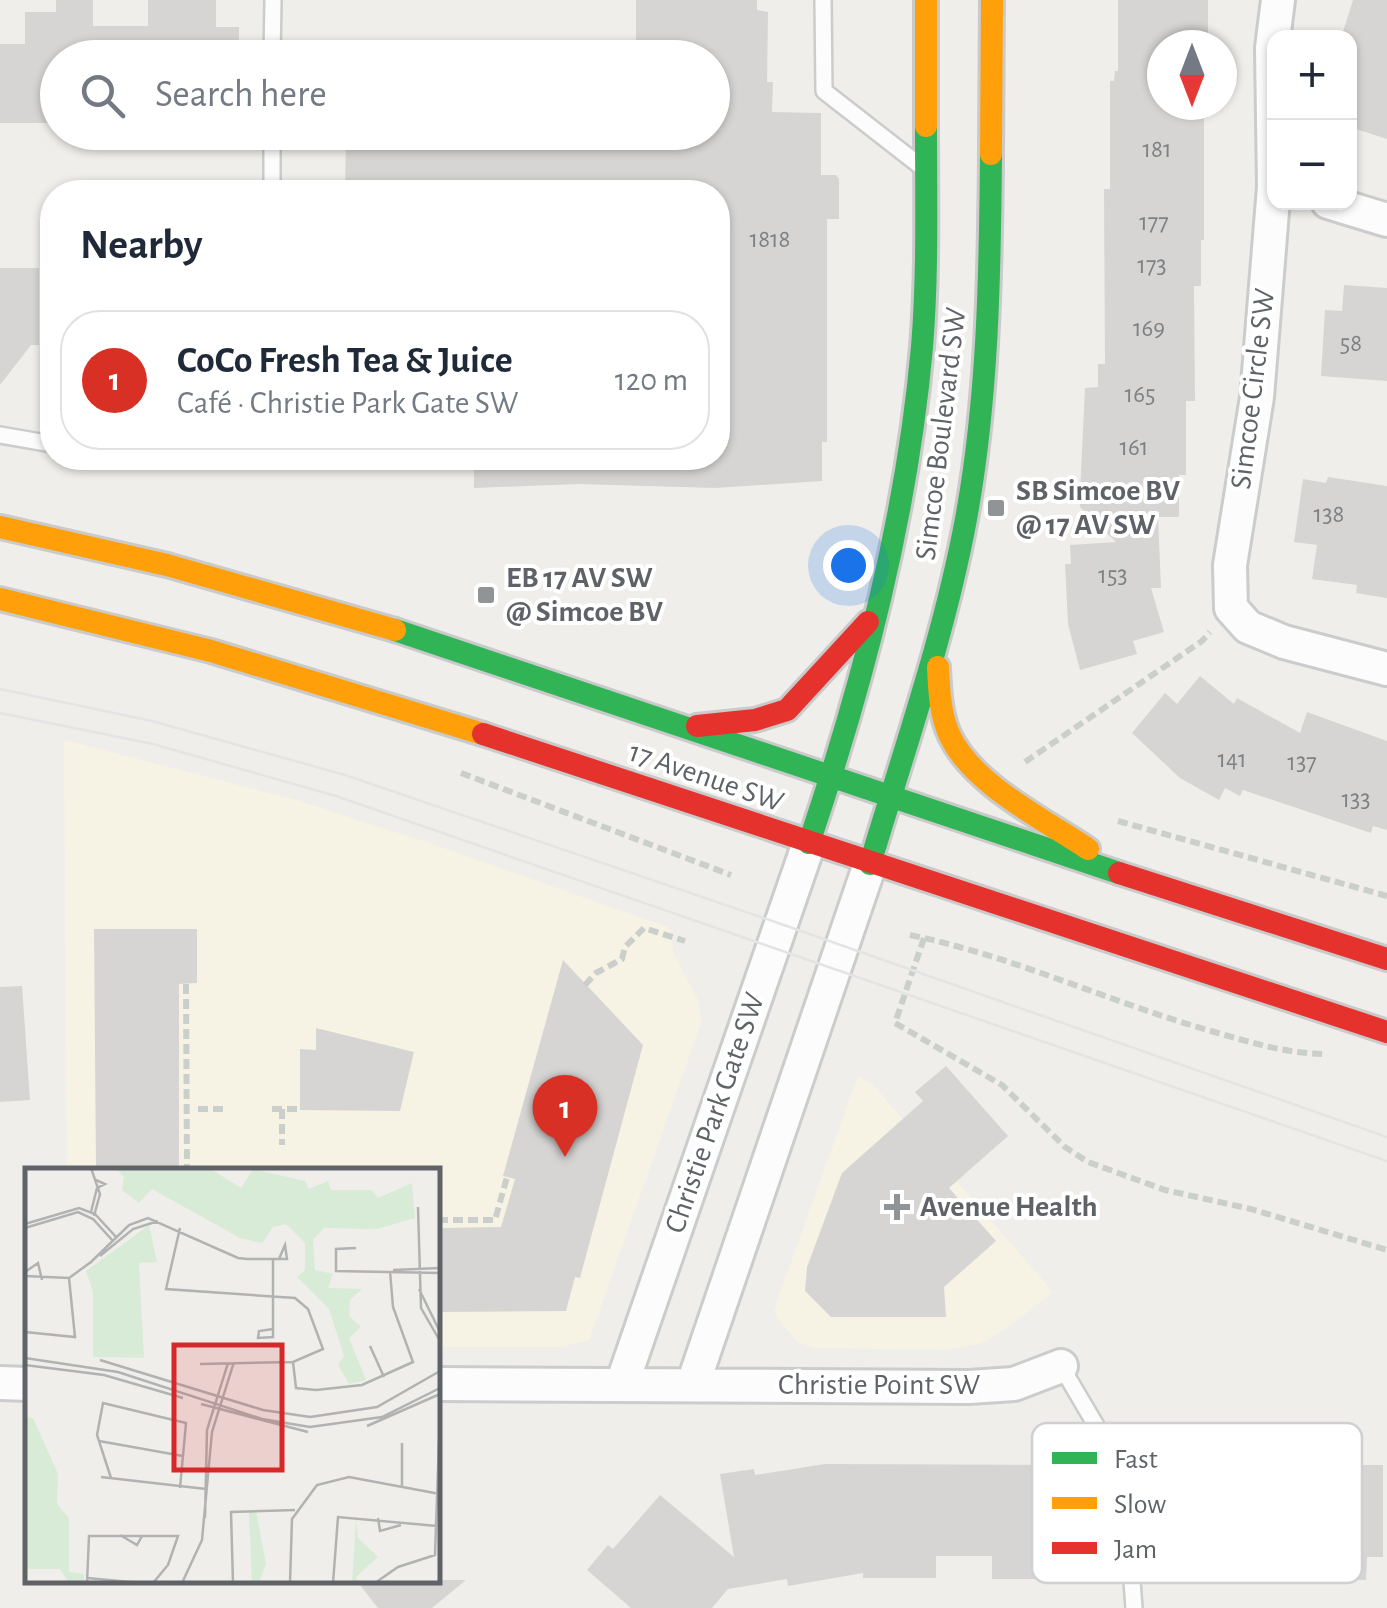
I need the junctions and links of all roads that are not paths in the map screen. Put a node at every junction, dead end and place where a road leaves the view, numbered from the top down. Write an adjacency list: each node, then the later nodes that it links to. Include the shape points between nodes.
1 (272, 0): 6 (lane)
2 (823, 0): 9 (lane, via 824,91)
3 (926, 0): 9 (main road, Simcoe Boulevard SW)
4 (992, 0): 19 (main road, Simcoe Boulevard SW, via 987,362 966,515)
5 (1278, 0): 7 (street, Simcoe Circle SW)
6 (272, 40)
7 (1273, 120)
8 (272, 150): 10 (lane)
9 (926, 170): 18 (main road, Simcoe Boulevard SW, via 914,416 894,539)
10 (272, 180)
11 (1272, 210): 20 (street, Simcoe Circle SW, via 1257,397 1230,565 1231,608 1248,627 1284,642)
12 (1354, 210): 13 (street)
13 (1387, 220)
14 (0, 434): 15 (lane)
15 (40, 442)
16 (0, 527): 21 (main road, 17 Avenue SW, via 345,614)
17 (0, 599): 24 (main road, 17 Avenue SW, via 258,663)
18 (872, 616): 21 (main road, via 787,710); 22 (main road, Simcoe Boulevard SW)
19 (938, 646): 23 (main road, Simcoe Boulevard SW); 26 (main road, via 943,715 950,740 968,764)
20 (1387, 669)
21 (686, 727): 22 (main road, 17 Avenue SW)
22 (832, 778): 23 (main road, 17 Avenue SW); 24 (main road, Simcoe Boulevard SW)
23 (890, 798): 25 (main road, Simcoe Boulevard SW); 26 (main road, 17 Avenue SW)
24 (809, 844): 25 (main road, 17 Avenue SW); 31 (street, Christie Park Gate SW)
25 (870, 864): 28 (main road, 17 Avenue SW); 32 (street)
26 (1126, 876): 27 (main road, 17 Avenue SW)
27 (1387, 960)
28 (1387, 1032)
29 (1061, 1366): 32 (street, Christie Point SW, via 1014,1384 970,1387); 33 (lane)
30 (440, 1384): 31 (street, Christie Point SW)
31 (622, 1384): 32 (street, Christie Point SW)
32 (693, 1384)
33 (1095, 1423)
34 (1132, 1583): 35 (lane)
35 (1134, 1608)

